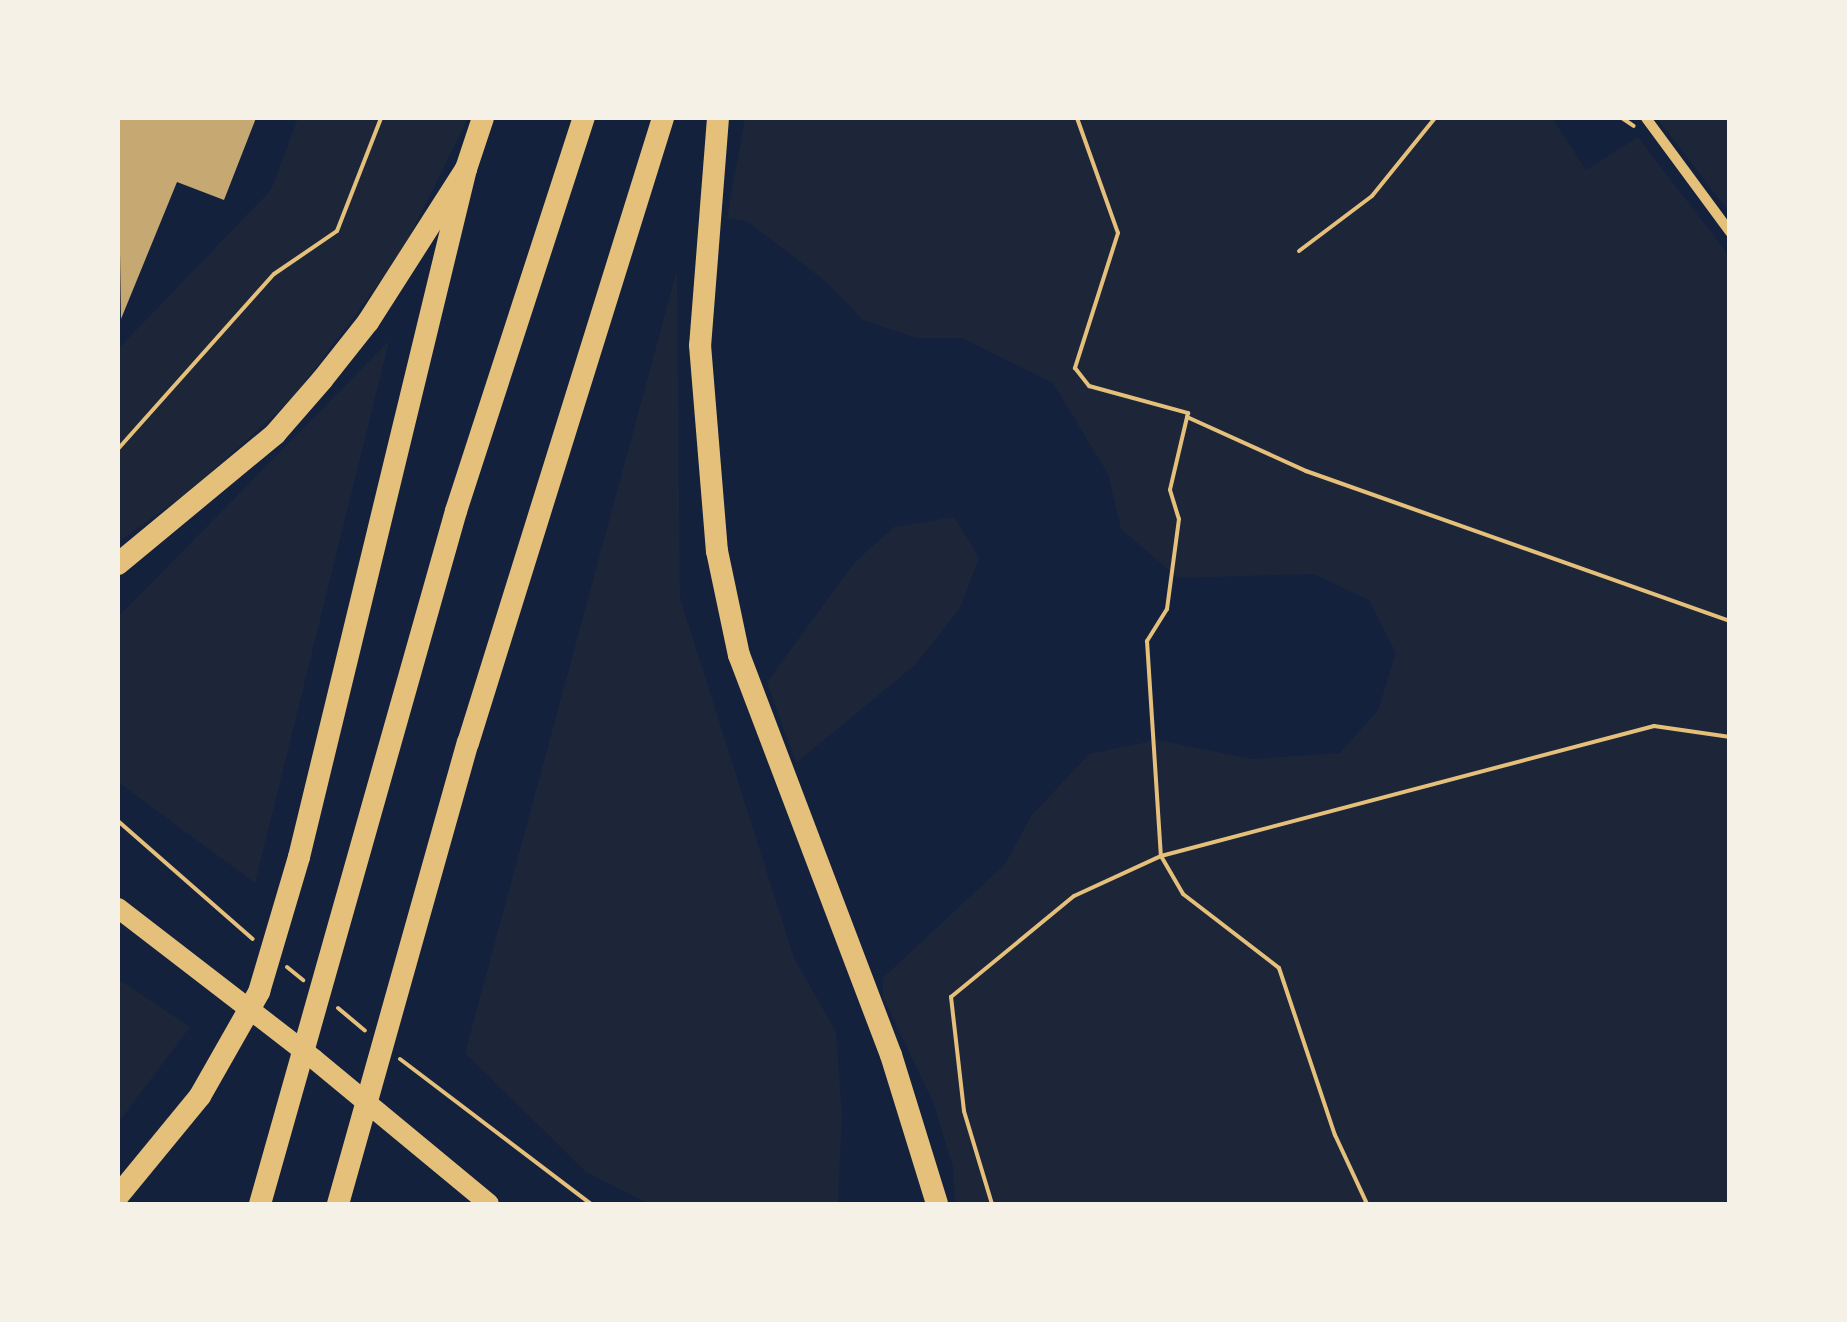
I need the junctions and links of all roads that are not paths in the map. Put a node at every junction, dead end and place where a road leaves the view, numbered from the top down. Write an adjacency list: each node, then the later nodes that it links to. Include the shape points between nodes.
1 (484, 118): 6 (highway)
2 (584, 118): 11 (highway, via 456,511)
3 (663, 118): 12 (highway, via 468,743)
4 (718, 118): 14 (highway, via 700,346 717,551 740,655 891,1055)
5 (1646, 118): 7 (street)
6 (466, 168): 8 (highway, via 368,322 275,434); 10 (highway, via 269,962 244,1024 200,1096)
7 (1730, 232)
8 (118, 564)
9 (118, 912): 13 (main road)
10 (118, 1196)
11 (260, 1204)
12 (338, 1204)
13 (488, 1204)
14 (938, 1204)

